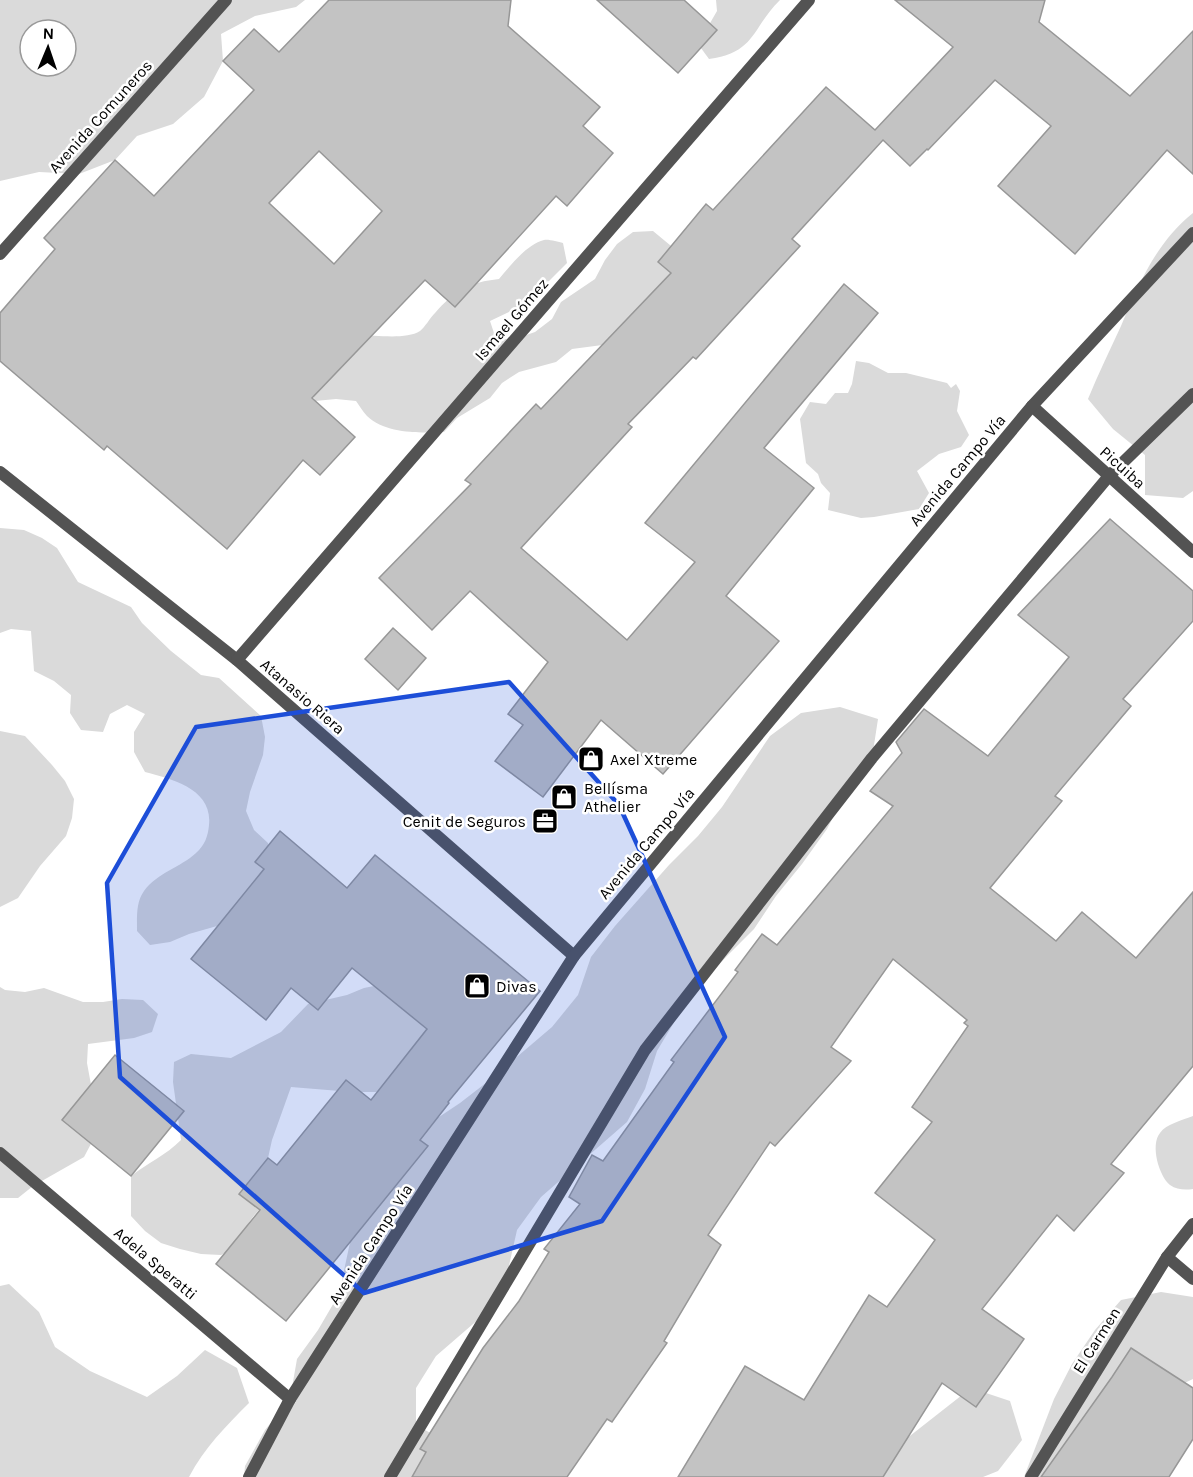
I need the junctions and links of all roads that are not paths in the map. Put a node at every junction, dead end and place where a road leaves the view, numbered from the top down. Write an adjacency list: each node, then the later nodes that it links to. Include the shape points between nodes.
1 (226, 0): 4 (street, Avenida Comuneros)
2 (809, 0): 10 (street, Ismael Gómez)
3 (1193, 232): 6 (street, Avenida Campo Vía)
4 (0, 254)
5 (1193, 394): 8 (street)
6 (1032, 406): 8 (street, Picuiba); 11 (street, Avenida Campo Vía)
7 (0, 472): 10 (street, Atanasio Riera)
8 (1109, 476): 9 (street, Picuiba); 18 (street, via 872,758 645,1050)
9 (1193, 552)
10 (237, 660): 11 (street, Atanasio Riera)
11 (574, 956): 16 (street, Avenida Campo Vía)
12 (0, 1153): 16 (street, Adela Speratti)
13 (1193, 1224): 14 (street, El Carmen)
14 (1167, 1257): 15 (street); 19 (street, El Carmen)
15 (1193, 1280)
16 (290, 1399): 17 (street, Avenida Campo Vía)
17 (249, 1477)
18 (390, 1477)
19 (1031, 1477)

